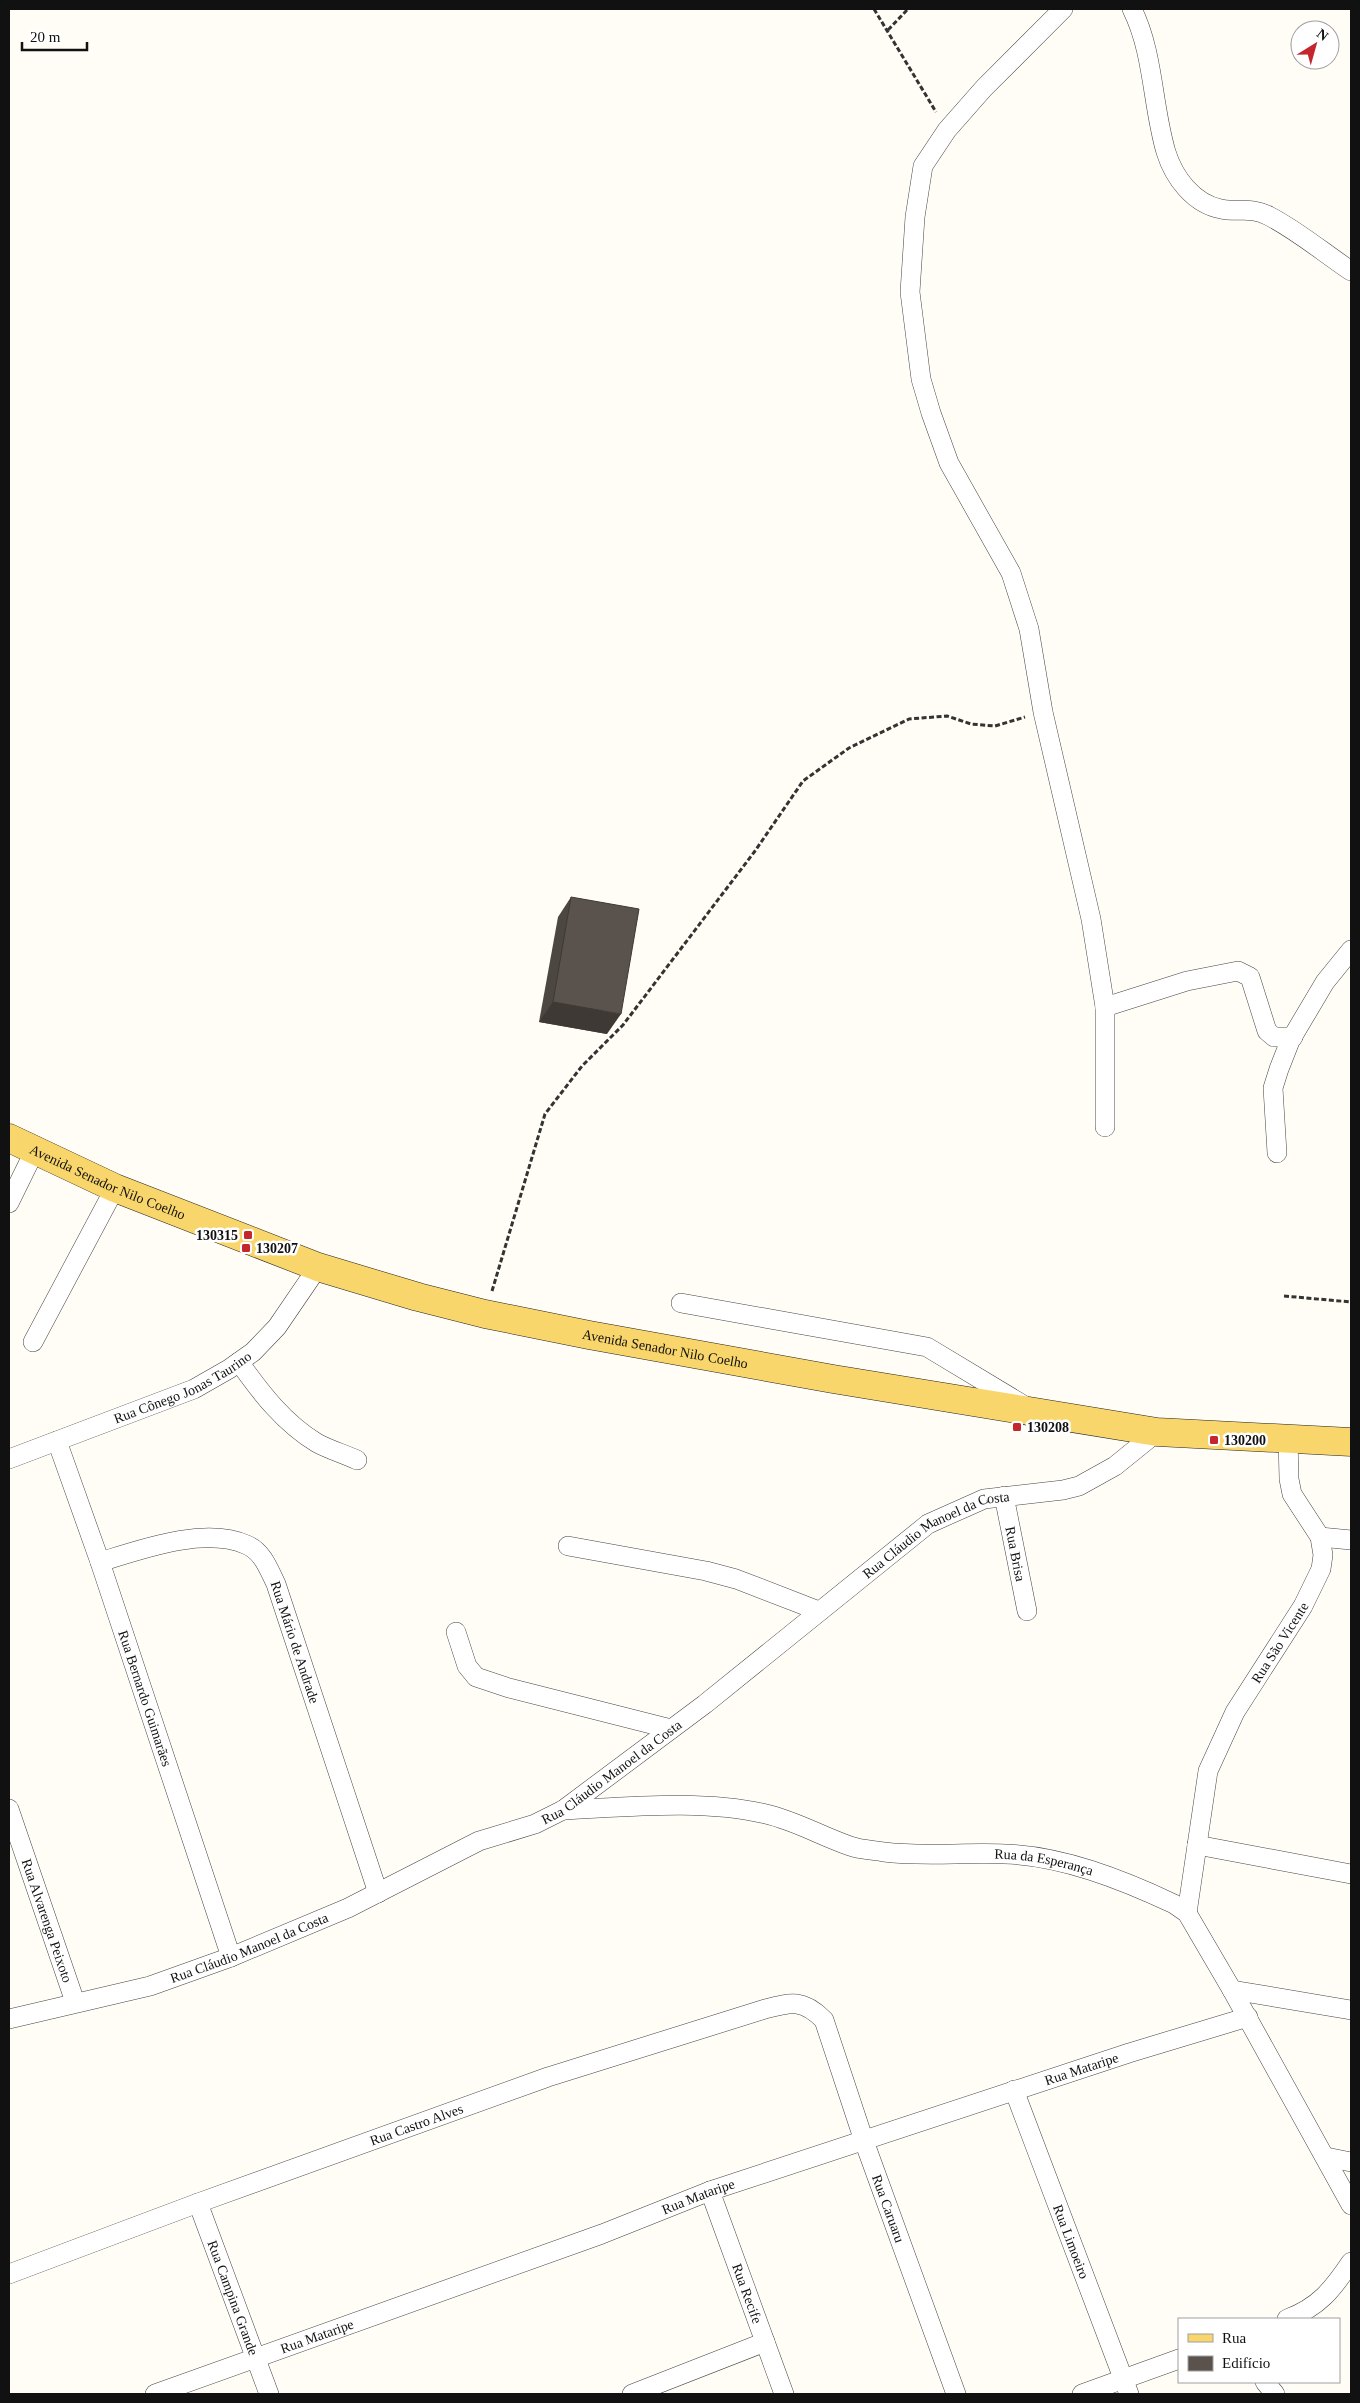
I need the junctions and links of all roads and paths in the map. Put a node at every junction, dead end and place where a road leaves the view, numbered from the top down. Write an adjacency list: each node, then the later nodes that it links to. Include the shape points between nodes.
1 (874, 9): 5 (path)
2 (908, 9): 5 (path)
3 (1063, 9): 6 (street)
4 (1132, 9): 7 (street, via 1144,40 1166,153 1186,188 1202,203 1222,210 1249,209 1269,216)
5 (888, 30): 6 (path)
6 (947, 130): 8 (street, via 923,166 914,217 910,292 921,379 949,463 1010,573 1029,629)
7 (1351, 271)
8 (1043, 712): 10 (street, via 1091,919); 22 (path, via 995,726 971,724 947,716 909,719 849,748 803,782 629,1018 582,1066 545,1114)
9 (1351, 950): 11 (street, via 1325,982)
10 (1105, 1007): 11 (street, via 1187,981 1238,971 1250,976 1267,1031 1274,1037); 12 (street)
11 (1293, 1037): 15 (street, via 1273,1088)
12 (1105, 1127)
13 (9, 1138): 14 (main road, Avenida Senador Nilo Coelho)
14 (35, 1150): 16 (main road, Avenida Senador Nilo Coelho); 17 (street)
15 (1276, 1153)
16 (116, 1188): 18 (main road, Avenida Senador Nilo Coelho); 23 (street)
17 (9, 1203)
18 (318, 1267): 22 (main road, Avenida Senador Nilo Coelho); 24 (street, Rua Cônego Jonas Taurino, via 277,1327)
19 (1284, 1296): 20 (path)
20 (1351, 1302)
21 (680, 1303): 25 (street, via 927,1347)
22 (485, 1314): 25 (main road, Avenida Senador Nilo Coelho, via 638,1344)
23 (33, 1342)
24 (239, 1362): 28 (street, Rua Cônego Jonas Taurino, via 194,1389); 31 (street, via 260,1392 291,1424 318,1443)
25 (1035, 1412): 26 (main road, Avenida Senador Nilo Coelho)
26 (1157, 1432): 27 (main road, Avenida Senador Nilo Coelho); 32 (street, Rua Cláudio Manoel da Costa, via 1115,1466 1079,1486)
27 (1288, 1438): 29 (main road, Avenida Senador Nilo Coelho); 33 (street, Rua São Vicente, via 1292,1494)
28 (57, 1441): 30 (street, Rua Cônego Jonas Taurino); 36 (street, Rua Bernardo Guimarães)
29 (1351, 1442)
30 (9, 1459)
31 (357, 1460)
32 (1004, 1496): 37 (street, Rua Cláudio Manoel da Costa, via 984,1499 928,1524); 38 (street, Rua Brisa)
33 (1320, 1537): 34 (street); 43 (street, Rua São Vicente, via 1321,1568 1303,1606 1219,1742 1208,1771)
34 (1351, 1540)
35 (568, 1546): 37 (street, via 706,1571)
36 (100, 1562): 45 (street, Rua Mário de Andrade, via 148,1547 200,1538 248,1545 264,1558 276,1584); 47 (street, Rua Bernardo Guimarães)
37 (819, 1611): 40 (street, Rua Cláudio Manoel da Costa)
38 (1027, 1611)
39 (456, 1632): 40 (street, via 467,1666 476,1677)
40 (670, 1729): 42 (street, Rua Cláudio Manoel da Costa)
41 (9, 1810): 49 (street, Rua Alvarenga Peixoto)
42 (563, 1810): 45 (street, Rua Cláudio Manoel da Costa, via 535,1824 479,1841); 46 (street, Rua da Esperança, via 650,1805 723,1808 792,1820 851,1847 887,1852 1046,1858 1158,1896)
43 (1196, 1845): 44 (street); 46 (street, Rua São Vicente)
44 (1351, 1874)
45 (378, 1893): 47 (street, Rua Cláudio Manoel da Costa)
46 (1186, 1913): 48 (street, Rua da Esperança)
47 (231, 1957): 49 (street, Rua Cláudio Manoel da Costa, via 150,1986)
48 (1232, 1990): 50 (street); 51 (street, Rua da Esperança)
49 (75, 2002): 52 (street, Rua Cláudio Manoel da Costa)
50 (1351, 2010)
51 (1248, 2017): 54 (street, Rua Mataripe); 56 (street, Rua da Esperança)
52 (9, 2019)
53 (824, 2020): 55 (street, Rua Caruaru); 59 (street, Rua Castro Alves, via 815,2010 802,2004 789,2003 765,2009 548,2078)
54 (1014, 2090): 55 (street, Rua Mataripe); 68 (street, Rua Limoeiro)
55 (864, 2141): 58 (street, Rua Mataripe); 73 (street, Rua Caruaru)
56 (1326, 2157): 57 (street); 60 (street, Rua da Esperança)
57 (1351, 2162)
58 (710, 2191): 64 (street, Rua Recife); 65 (street, Rua Mataripe, via 602,2234)
59 (198, 2203): 62 (street, Rua Castro Alves); 65 (street, Rua Campina Grande)
60 (1351, 2205)
61 (1351, 2262): 63 (street, via 1339,2281 1313,2308)
62 (9, 2274)
63 (1289, 2318)
64 (765, 2342): 71 (street); 72 (street, Rua Recife)
65 (255, 2357): 69 (street, Rua Mataripe); 70 (street, Rua Campina Grande)
66 (1178, 2360): 68 (street)
67 (1266, 2383): 75 (street)
68 (1126, 2387): 74 (street)
69 (155, 2394)
70 (269, 2394)
71 (632, 2394)
72 (784, 2394)
73 (956, 2394)
74 (1082, 2394)
75 (1275, 2394)

